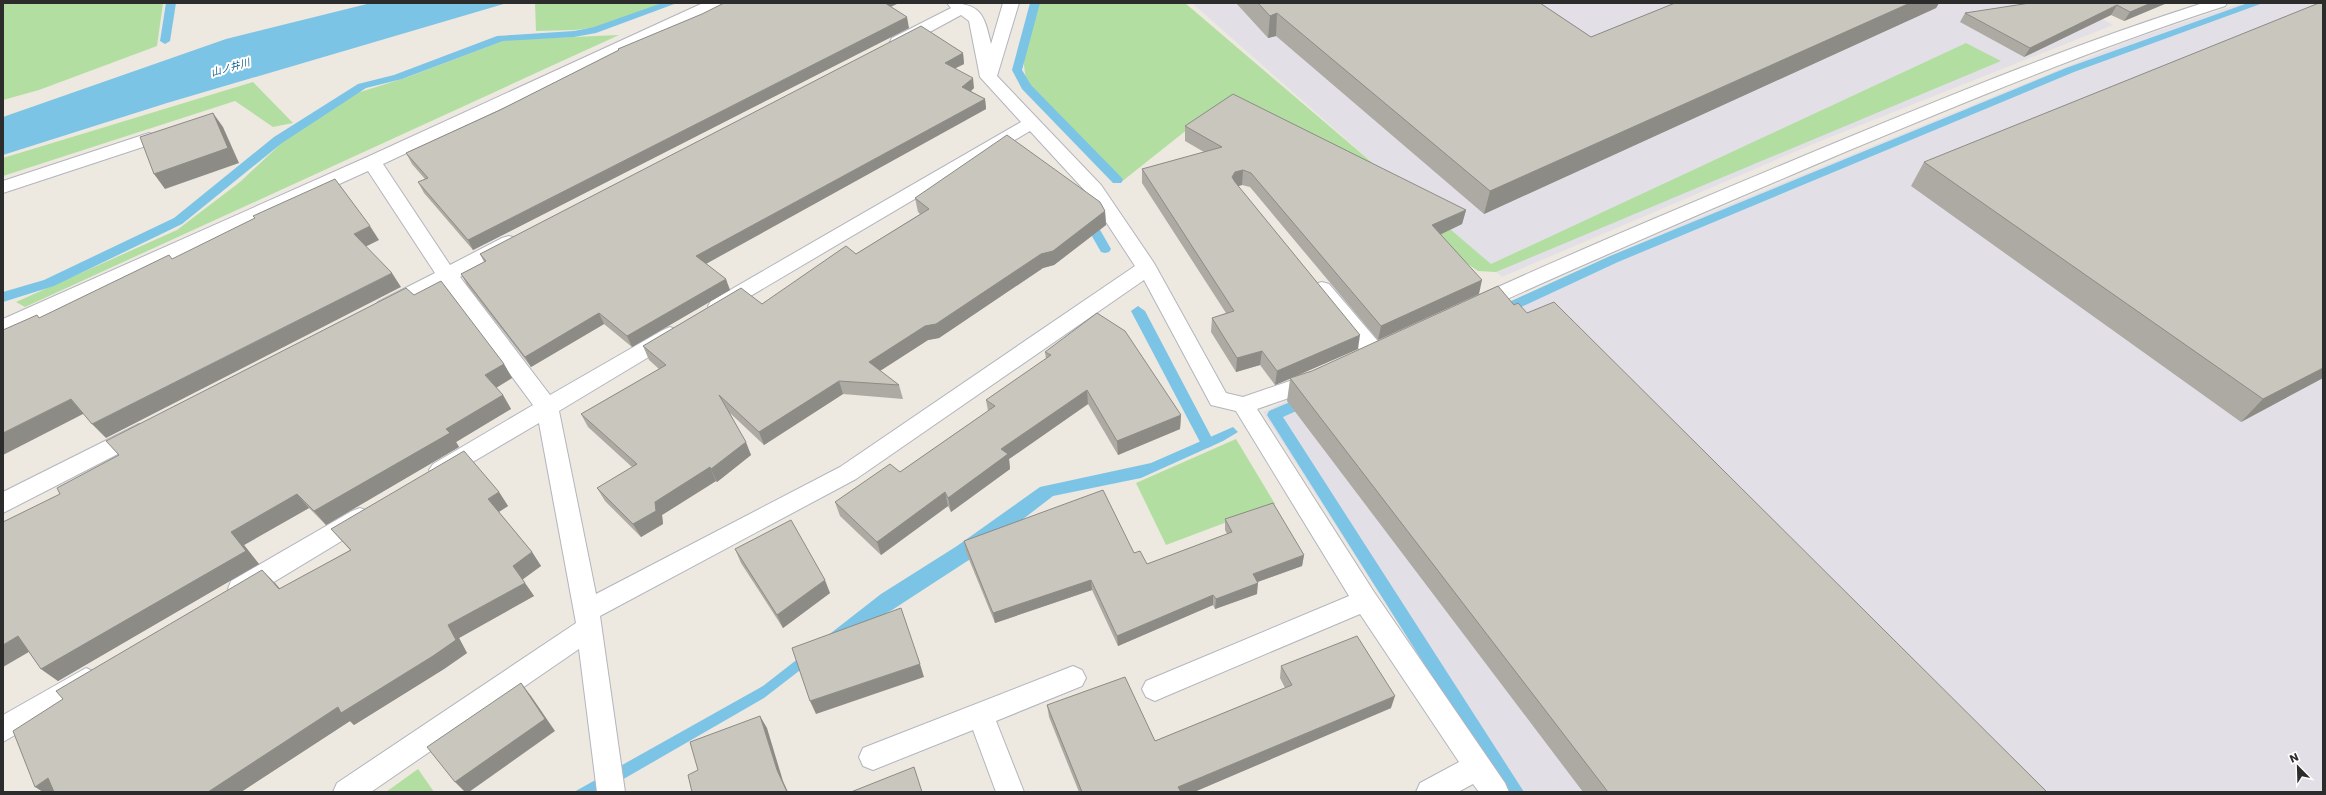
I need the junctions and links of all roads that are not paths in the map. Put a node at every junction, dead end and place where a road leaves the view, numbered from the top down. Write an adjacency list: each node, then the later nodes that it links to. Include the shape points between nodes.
1 (716, 3): 9 (street)
2 (1011, 3): 6 (street)
3 (2219, 3): 15 (street, via 2131,31 1950,102 1612,242)
4 (959, 6): 5 (street); 6 (street, via 977,19)
5 (878, 52)
6 (989, 77): 7 (street)
7 (1033, 122): 12 (street, via 1094,189); 21 (street)
8 (149, 139): 10 (street)
9 (372, 162): 14 (street); 17 (street)
10 (3, 186)
11 (525, 235): 14 (street)
12 (1147, 268): 20 (street, via 1219,399); 28 (street, via 848,473)
13 (1308, 272): 18 (street, via 1381,348)
14 (447, 275): 16 (street); 21 (street)
15 (1461, 312)
16 (370, 315)
17 (3, 328)
18 (1354, 361)
19 (1334, 371): 20 (street, via 1300,387)
20 (1243, 405): 27 (street)
21 (547, 407): 23 (street); 28 (street)
22 (158, 424): 24 (street)
23 (425, 480)
24 (3, 503)
25 (377, 508): 26 (street)
26 (221, 600)
27 (1365, 600): 31 (street); 35 (street)
28 (588, 619): 36 (street); 37 (street)
29 (105, 669): 33 (street)
30 (1072, 678): 32 (street)
31 (1155, 690)
32 (980, 714): 34 (street); 38 (street)
33 (3, 729)
34 (873, 757)
35 (1478, 767): 39 (street); 40 (street)
36 (347, 792)
37 (611, 792)
38 (1010, 792)
39 (1430, 792)
40 (1495, 792)

